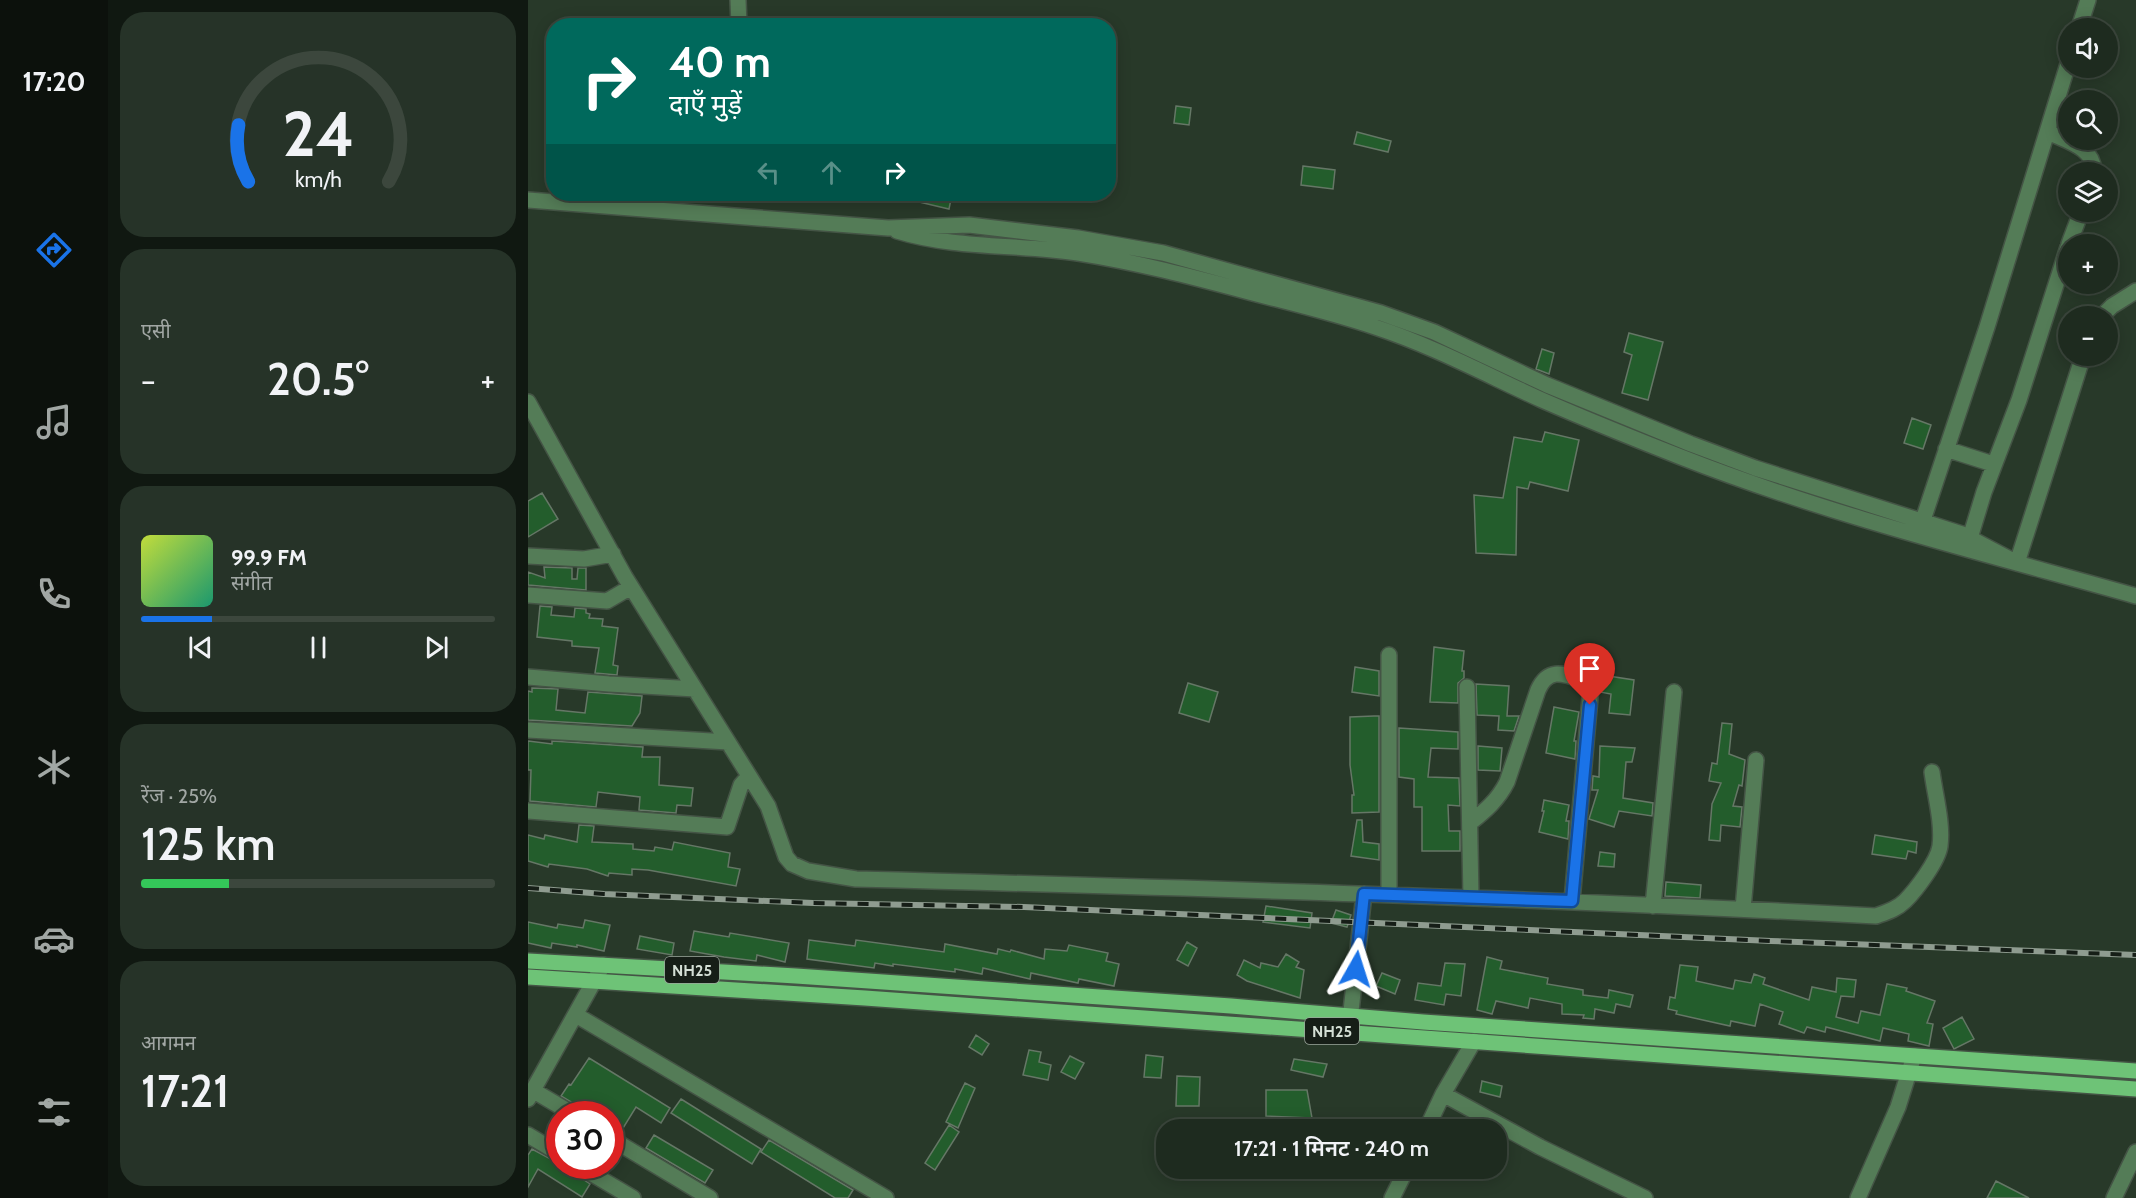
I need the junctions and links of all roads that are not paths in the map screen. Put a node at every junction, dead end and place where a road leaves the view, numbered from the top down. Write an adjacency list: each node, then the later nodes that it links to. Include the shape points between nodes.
1 (738, 0): 3 (street)
2 (2086, 1): 4 (street)
3 (739, 18)
4 (2082, 18)
5 (2064, 78): 6 (street)
6 (2048, 132): 7 (street, via 2081,148); 15 (street)
7 (2093, 162)
8 (528, 200): 9 (street)
9 (888, 228): 17 (street, via 969,225 1078,237 1163,253 1335,299 1434,332 1558,390 1755,468); 21 (street, via 923,239 1076,253 1158,268 1365,324 1750,483 1958,549)
10 (2058, 280): 16 (street, via 2019,400)
11 (2136, 291): 12 (street)
12 (2112, 306)
13 (2080, 366): 21 (street)
14 (528, 402): 19 (street)
15 (1946, 449): 16 (street); 17 (street)
16 (1993, 464): 18 (street)
17 (1923, 520): 18 (street)
18 (1970, 538): 21 (street)
19 (613, 554): 20 (street, via 585,559); 22 (street)
20 (528, 556)
21 (2017, 563): 24 (street)
22 (631, 587): 23 (street, via 607,601); 30 (street)
23 (528, 596)
24 (2136, 596)
25 (1389, 655): 40 (street)
26 (1593, 664): 28 (street)
27 (528, 677): 30 (street)
28 (1592, 683): 38 (street, via 1559,674 1546,676 1501,794); 42 (street)
29 (1467, 687): 38 (street)
30 (695, 688): 33 (street)
31 (1674, 692): 43 (street)
32 (528, 730): 33 (street)
33 (728, 742): 36 (street)
34 (1756, 760): 44 (street)
35 (1932, 772): 44 (street, via 1940,848 1905,901 1876,916)
36 (749, 776): 37 (street, via 741,785 727,827); 39 (street, via 768,806 786,857 808,871 856,879)
37 (528, 811)
38 (1470, 824): 41 (street)
39 (1364, 894): 40 (street); 50 (street)
40 (1389, 895): 41 (street)
41 (1471, 898): 42 (street)
42 (1572, 901): 43 (street)
43 (1653, 906): 44 (street)
44 (1743, 909)
45 (528, 961): 46 (main road, NH25)
46 (603, 965): 48 (street); 50 (main road, NH25)
47 (528, 977): 48 (main road, NH25)
48 (596, 981): 49 (street); 51 (main road, NH25)
49 (576, 1015): 58 (street); 69 (street)
50 (1351, 1016): 51 (street); 53 (main road, NH25)
51 (1349, 1032): 52 (main road, NH25)
52 (1474, 1041): 55 (main road, NH25); 57 (street)
53 (1914, 1056): 54 (main road, NH25); 55 (street)
54 (2136, 1071)
55 (1910, 1072): 56 (main road, NH25); 72 (street)
56 (2136, 1089)
57 (1443, 1094): 60 (street); 71 (street)
58 (531, 1095): 59 (street)
59 (546, 1102)
60 (1431, 1119)
61 (528, 1135): 62 (street)
62 (546, 1146)
63 (624, 1146): 68 (street)
64 (2136, 1152): 73 (street)
65 (601, 1179): 67 (street)
66 (1402, 1179): 70 (street)
67 (633, 1198)
68 (710, 1198)
69 (886, 1198)
70 (1392, 1198)
71 (1645, 1198)
72 (1858, 1198)
73 (2114, 1198)

